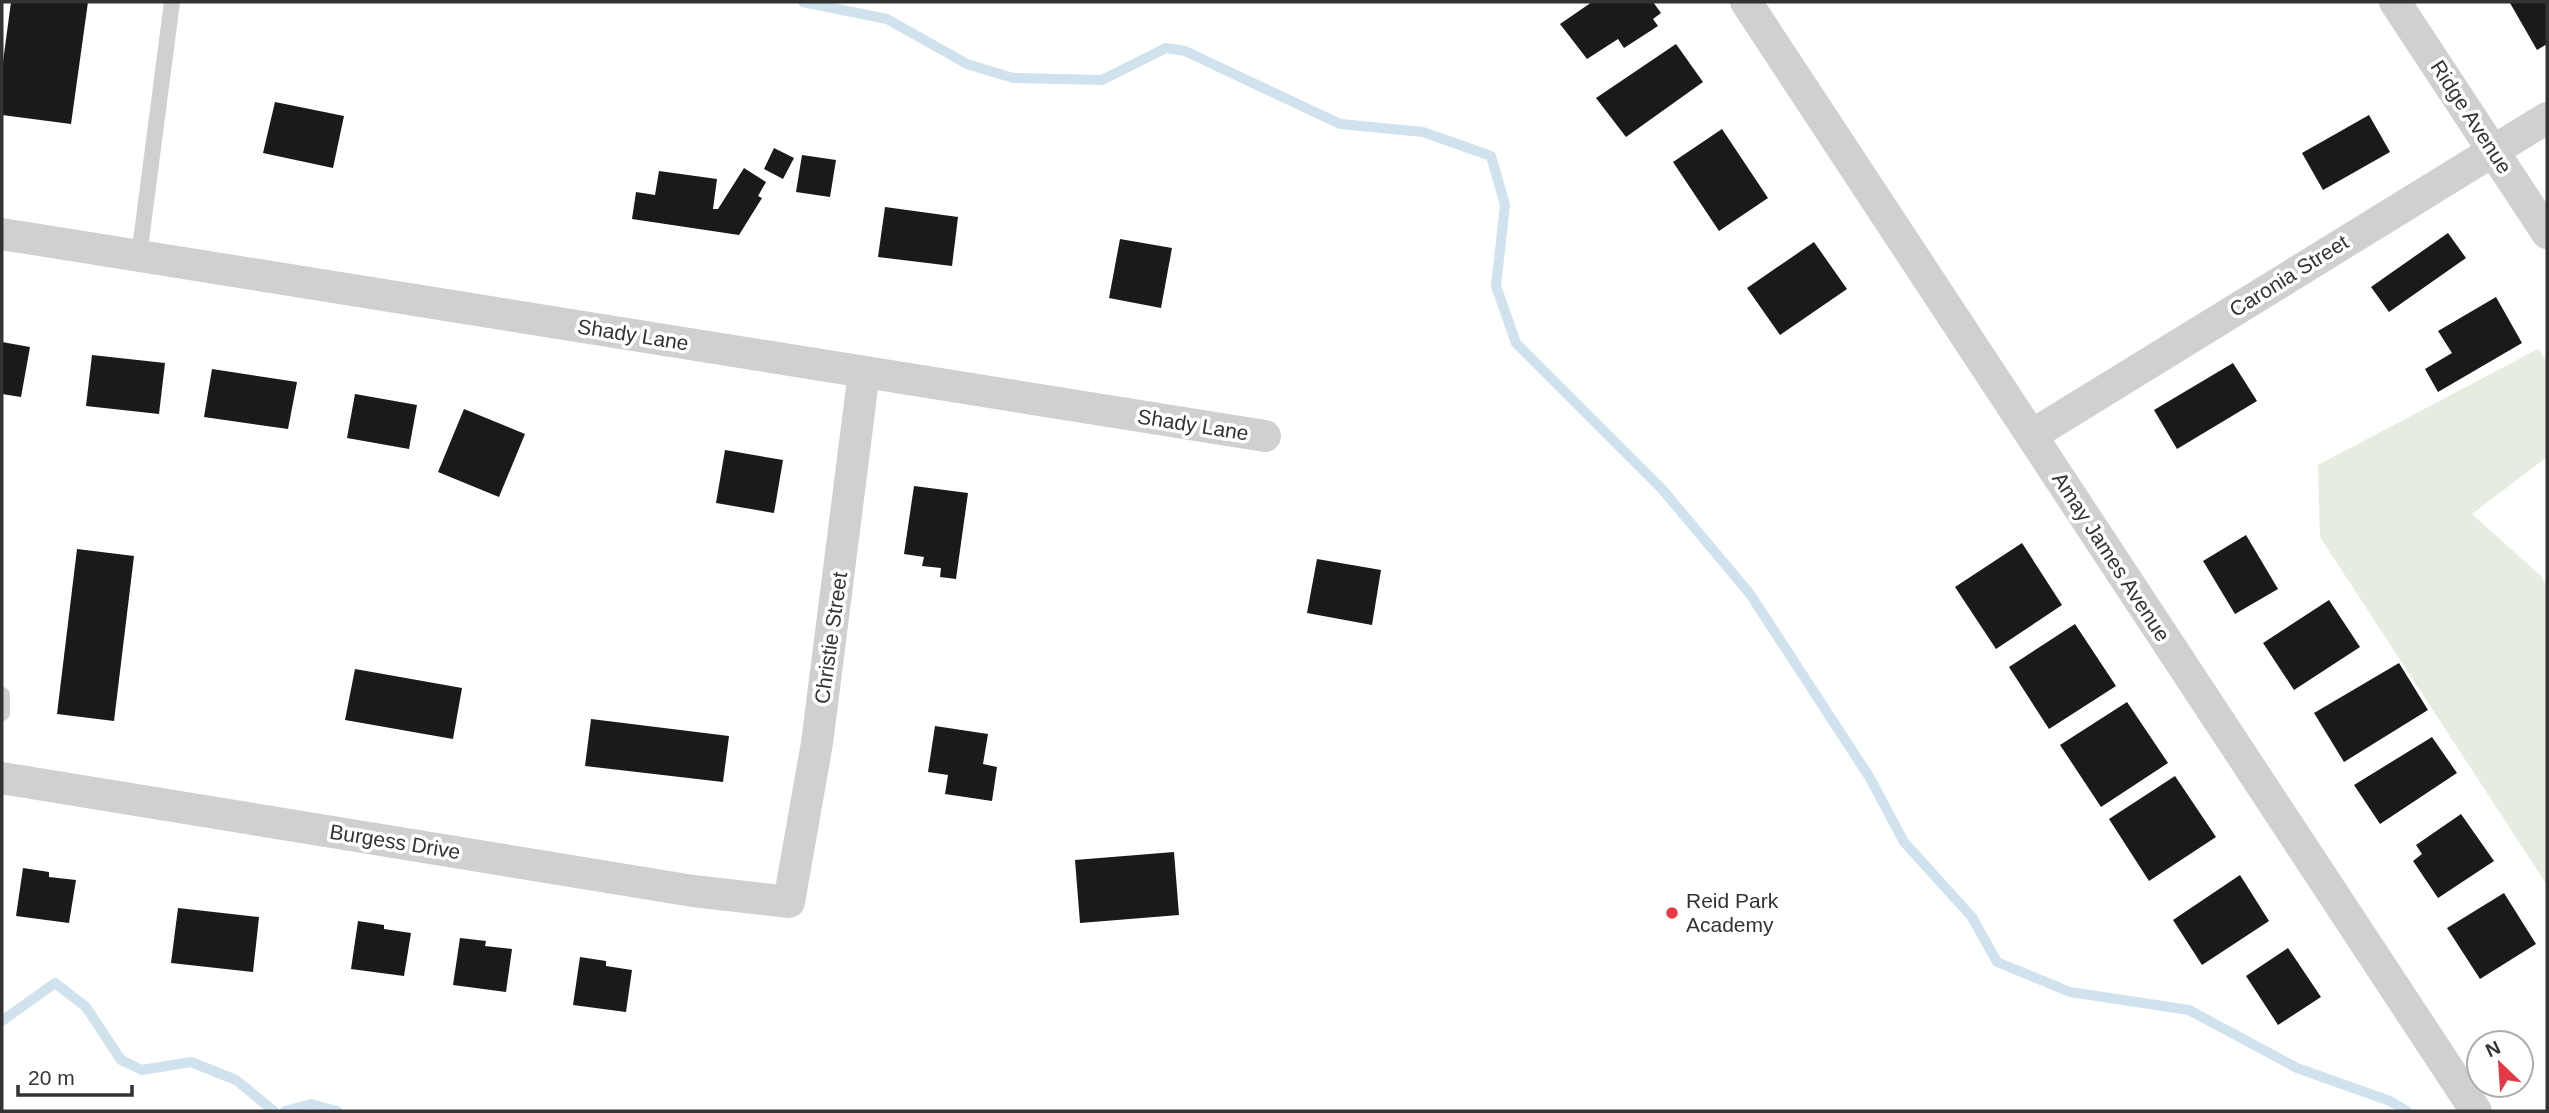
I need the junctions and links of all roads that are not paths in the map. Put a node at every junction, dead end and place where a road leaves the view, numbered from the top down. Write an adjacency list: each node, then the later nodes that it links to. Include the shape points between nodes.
1 (172, 2): 8 (lane)
2 (1746, 2): 10 (street, Amay James Avenue)
3 (2395, 2): 5 (street, Ridge Avenue)
4 (2547, 118): 5 (street, Caronia Street)
5 (2494, 150): 6 (street, Ridge Avenue); 10 (street, Caronia Street)
6 (2547, 233)
7 (2, 234): 8 (street, Shady Lane)
8 (139, 256): 9 (street, Shady Lane)
9 (864, 372): 11 (street, Shady Lane); 15 (street, Christie Street, via 817,743)
10 (2032, 435): 16 (street, Amay James Avenue)
11 (1265, 436)
12 (2, 695): 13 (lane)
13 (2, 713)
14 (2, 778): 15 (street, Burgess Drive, via 693,891)
15 (789, 902)
16 (2476, 1111)

